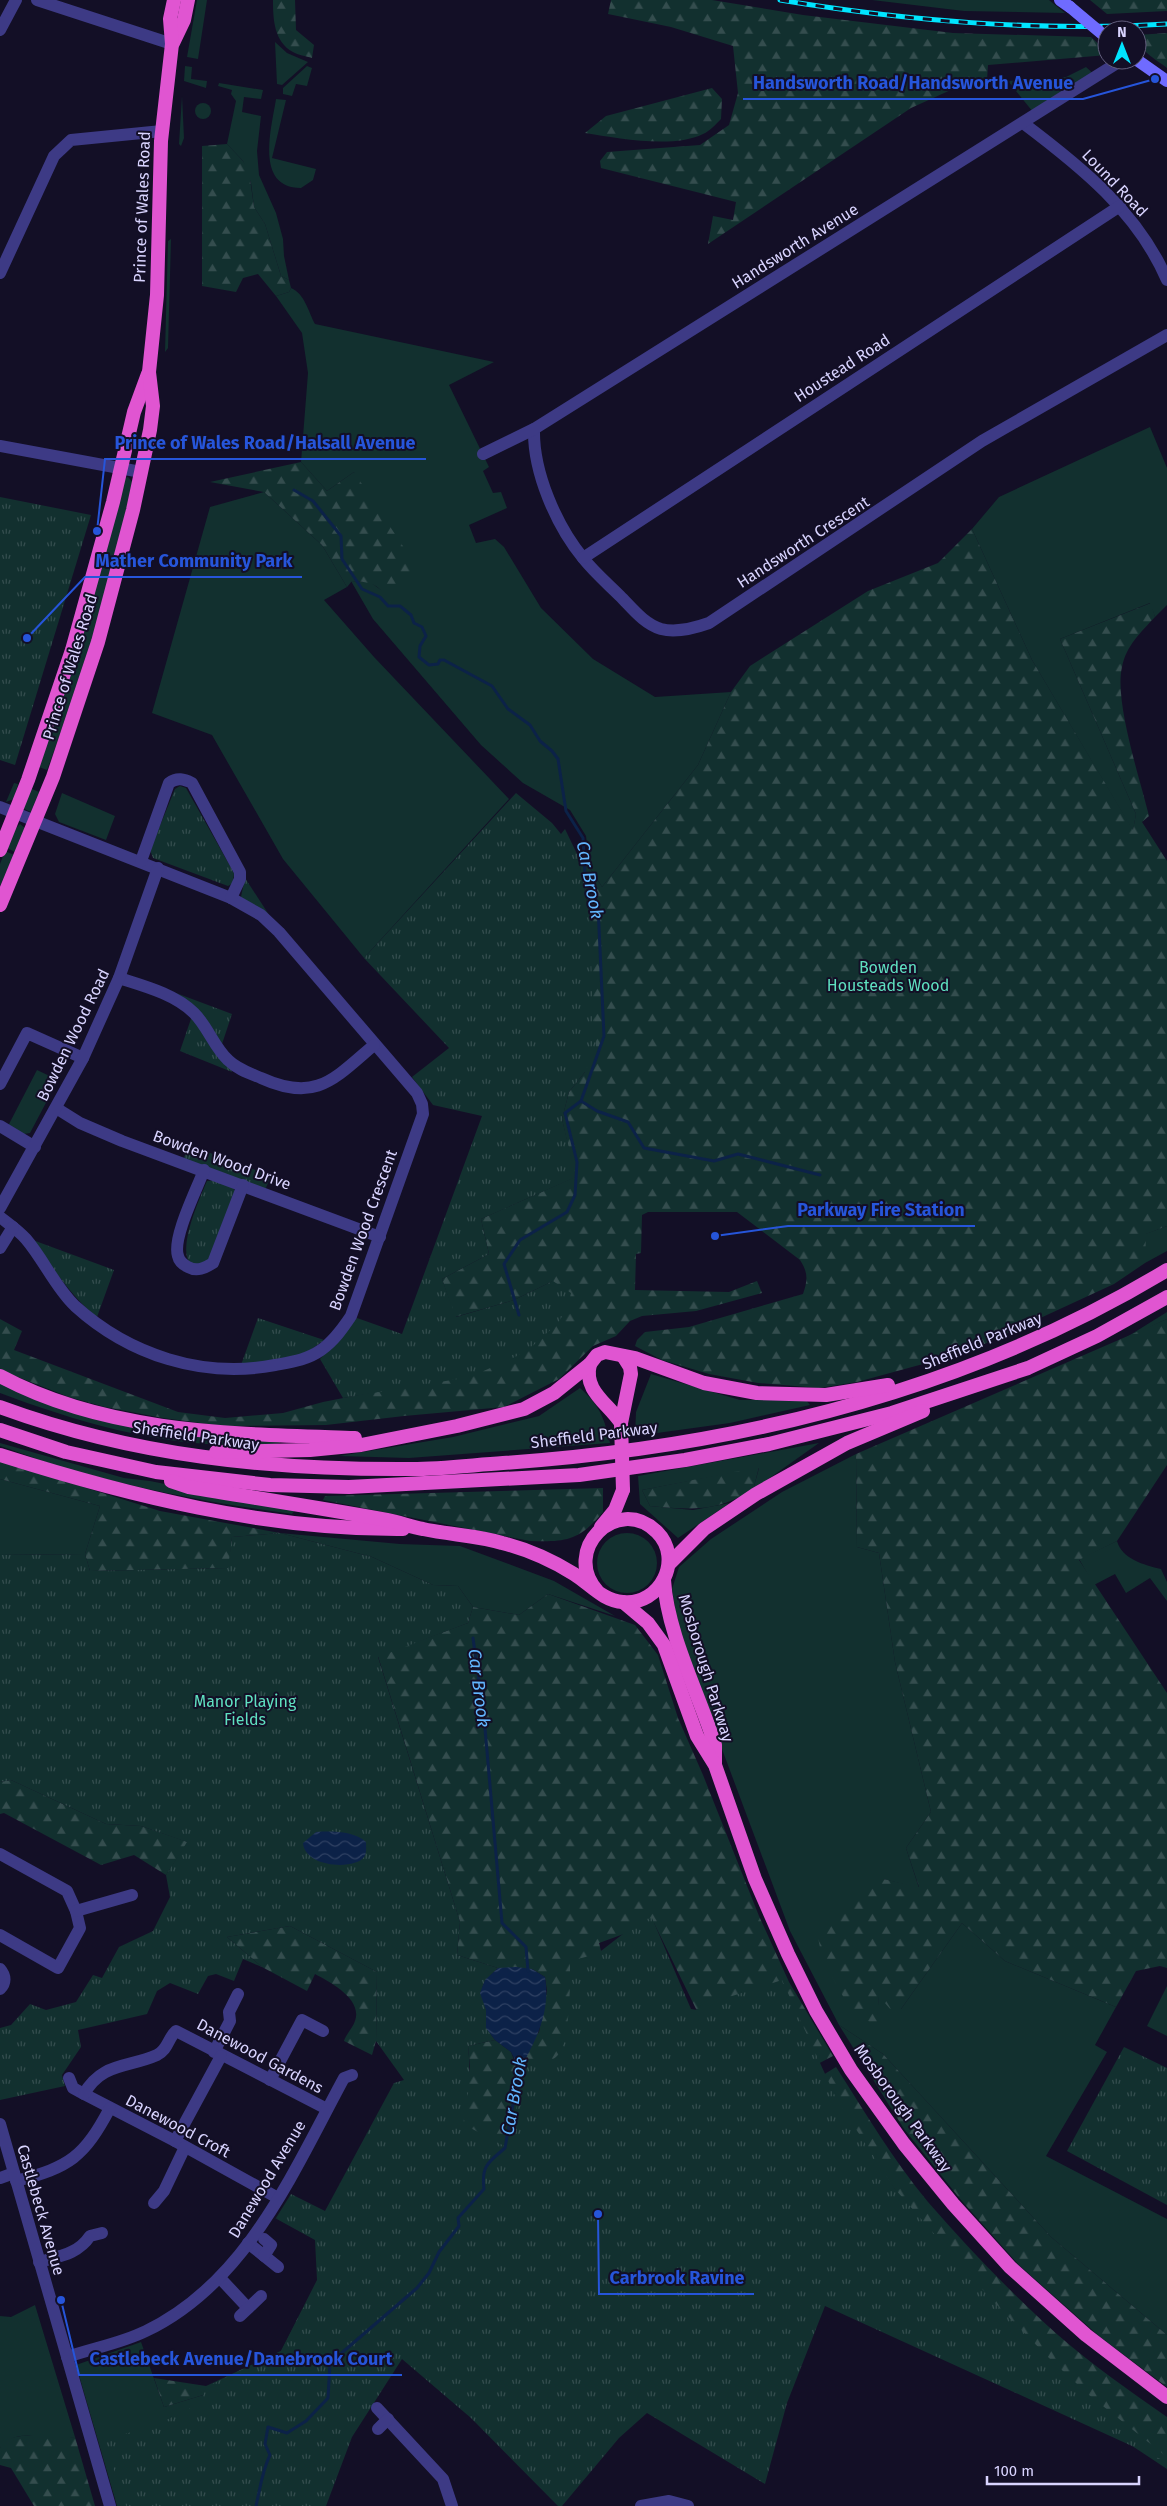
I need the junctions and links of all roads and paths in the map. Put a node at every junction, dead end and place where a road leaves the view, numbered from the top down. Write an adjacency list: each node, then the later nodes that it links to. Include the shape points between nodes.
1 (16, 0): 6 (street)
2 (37, 0): 8 (street)
3 (174, 0): 8 (highway, Prince of Wales Road, via 170,19)
4 (188, 0): 8 (highway, Prince of Wales Road, via 184,20)
5 (1065, 4): 7 (main road, bridge)
6 (0, 30)
7 (1097, 30)
8 (172, 44): 13 (highway, Prince of Wales Road)
9 (1147, 67): 11 (main road)
10 (1106, 70): 12 (street, Handsworth Avenue)
11 (1167, 81)
12 (1023, 123): 14 (street, Lound Road, via 1082,168); 19 (street, Handsworth Avenue)
13 (162, 130): 15 (street, via 71,140 61,147); 18 (highway, Prince of Wales Road, via 156,311)
14 (1120, 206): 16 (street, Lound Road, via 1143,236); 24 (street, Houstead Road)
15 (0, 273)
16 (1167, 280)
17 (1167, 335): 24 (street, Handsworth Crescent, via 982,441 710,623 675,630 651,624 639,616)
18 (149, 372): 22 (highway, Prince of Wales Road, via 134,412); 23 (highway, Prince of Wales Road, via 153,406)
19 (534, 429): 21 (street, Handsworth Avenue); 24 (street, Handsworth Crescent, via 534,445 549,498)
20 (0, 446): 22 (street)
21 (483, 454)
22 (121, 469): 23 (street); 26 (highway, Prince of Wales Road, via 72,650)
23 (141, 472): 27 (highway, Prince of Wales Road, via 98,642)
24 (583, 558)
25 (0, 807): 26 (street, Bowden Wood Crescent)
26 (15, 813): 27 (street, Bowden Wood Crescent); 28 (highway, Prince of Wales Road)
27 (36, 822): 29 (street, Bowden Wood Crescent); 32 (highway, Prince of Wales Road)
28 (0, 850)
29 (141, 861): 30 (street, Bowden Wood Crescent); 31 (street, via 169,783 179,779 188,781 240,872)
30 (158, 868): 31 (street, Bowden Wood Crescent); 33 (street, Bowden Wood Road)
31 (232, 898): 34 (street, Bowden Wood Crescent, via 255,910 279,932)
32 (0, 905)
33 (119, 978): 34 (street, via 156,990 181,1003 205,1026 227,1059 238,1068 281,1088 321,1086 333,1080); 35 (street, Bowden Wood Road)
34 (374, 1045): 45 (street, Bowden Wood Crescent, via 417,1093 423,1114)
35 (83, 1058): 36 (street, via 27,1032); 37 (street, Bowden Wood Road)
36 (0, 1084)
37 (56, 1108): 39 (street, Bowden Wood Road); 40 (street, Bowden Wood Drive, via 114,1138)
38 (0, 1126): 39 (street)
39 (36, 1147): 42 (street, Bowden Wood Road)
40 (204, 1170): 41 (street, Bowden Wood Drive); 41 (street, via 177,1243 178,1256 192,1270 214,1263)
41 (243, 1185): 45 (street, Bowden Wood Drive)
42 (0, 1208)
43 (0, 1218): 44 (street, Bowden Wood Crescent)
44 (13, 1227): 45 (street, Bowden Wood Crescent, via 26,1239 74,1305 104,1330 140,1350 181,1364 219,1369 300,1361 321,1350 342,1330 350,1316); 46 (street)
45 (380, 1237)
46 (0, 1248)
47 (1167, 1270): 49 (highway, Sheffield Parkway, via 1114,1302)
48 (1167, 1296): 52 (highway, via 1097,1336)
49 (1011, 1350): 50 (highway, via 873,1390 816,1395 757,1394 718,1387); 58 (highway, Sheffield Parkway, via 914,1386 817,1414 685,1442 569,1458 413,1469 224,1461)
50 (623, 1356): 51 (highway, via 605,1352 597,1355); 55 (highway, via 631,1374)
51 (590, 1364): 55 (highway, via 588,1377 592,1390); 57 (highway, via 554,1393 524,1409)
52 (1028, 1368): 60 (highway, via 810,1435 685,1460 579,1475 309,1487 215,1480); 65 (highway, via 836,1449 719,1518 700,1532)
53 (0, 1376): 57 (highway, via 60,1401 116,1418 203,1432)
54 (0, 1407): 58 (highway, Sheffield Parkway, via 74,1432)
55 (621, 1423): 61 (highway, bridge)
56 (0, 1430): 60 (highway)
57 (391, 1438): 58 (highway, via 361,1445 310,1450 226,1453)
58 (129, 1445)
59 (0, 1454): 64 (highway, via 59,1474 227,1512 362,1530)
60 (111, 1463): 64 (highway, via 189,1487 389,1520)
61 (623, 1490): 62 (highway, via 627,1512); 63 (highway, via 615,1510)
62 (635, 1521): 63 (highway, via 621,1520); 65 (highway, via 658,1533 666,1548)
63 (601, 1528): 67 (highway, via 586,1554 589,1578)
64 (424, 1529): 67 (highway, via 504,1543 575,1574)
65 (669, 1564): 66 (highway)
66 (664, 1580): 68 (highway, via 647,1598); 69 (highway, Mosborough Parkway, via 673,1626 715,1745)
67 (598, 1592): 68 (highway)
68 (623, 1602): 69 (highway, Mosborough Parkway, via 648,1623 664,1645 697,1736)
69 (715, 1765): 100 (highway, Mosborough Parkway, via 755,1879 812,2003 852,2070 904,2144 1010,2267 1086,2336)
70 (0, 1854): 72 (street, via 67,1891)
71 (132, 1895): 72 (street)
72 (76, 1911): 73 (street, via 79,1932 58,1968)
73 (0, 1935)
74 (0, 1969): 75 (street, via 5,1977)
75 (0, 1989)
76 (238, 1994): 78 (street, via 229,2012 230,2021)
77 (323, 2031): 81 (street, via 302,2020)
78 (217, 2054): 81 (street, Danewood Gardens); 82 (street, Danewood Gardens, via 176,2032 163,2051 107,2071 93,2080); 86 (street)
79 (352, 2074): 84 (street, Danewood Avenue, via 344,2078)
80 (69, 2078): 82 (street, Danewood Croft, via 73,2088)
81 (270, 2080): 84 (street, Danewood Gardens)
82 (84, 2094): 83 (street, Danewood Croft)
83 (110, 2108): 86 (street, Danewood Croft); 87 (street, via 88,2146 73,2160 55,2169)
84 (327, 2110): 89 (street, Danewood Avenue)
85 (0, 2124): 87 (street, Castlebeck Avenue)
86 (180, 2144): 89 (street, Danewood Croft); 90 (street, via 164,2191)
87 (15, 2177): 88 (street); 95 (street, Castlebeck Avenue)
88 (0, 2178)
89 (278, 2198): 93 (street, Danewood Avenue)
90 (154, 2203)
91 (102, 2233): 95 (street, via 90,2236 74,2252)
92 (264, 2239): 94 (street, via 271,2245)
93 (248, 2244): 94 (street); 97 (street, Danewood Avenue)
94 (264, 2256): 96 (street)
95 (39, 2262): 99 (street, Castlebeck Avenue)
96 (278, 2267)
97 (220, 2278): 98 (street, via 244,2312); 99 (street, Danewood Avenue, via 176,2314 146,2331)
98 (261, 2296)
99 (67, 2357): 104 (street, Castlebeck Avenue)
100 (1167, 2397)
101 (377, 2408): 102 (street)
102 (388, 2419): 103 (street); 105 (street, via 442,2479)
103 (378, 2429)
104 (110, 2506)
105 (452, 2506)
106 (642, 2506): 107 (street, via 669,2501)
107 (688, 2506)

